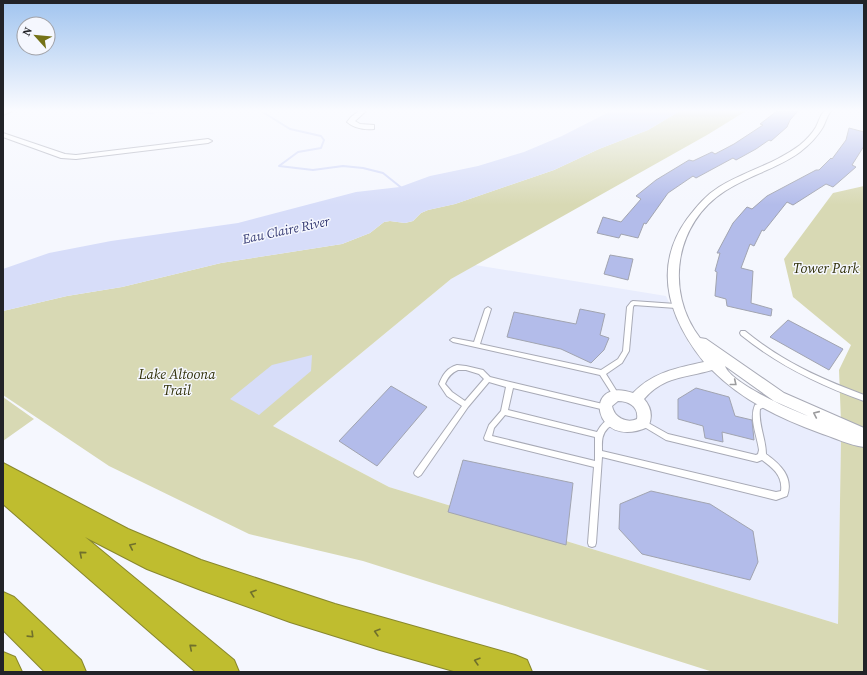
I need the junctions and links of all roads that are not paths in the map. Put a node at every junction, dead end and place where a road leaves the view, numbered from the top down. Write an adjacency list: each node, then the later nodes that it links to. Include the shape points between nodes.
1 (25, 142): 2 (street, via 64,156 76,157)
2 (196, 142)
3 (806, 142): 4 (street, via 782,160 731,183 711,197 693,216 681,235 674,261 672,284)
4 (676, 306): 6 (street); 12 (lane, via 633,303 630,307 626,351 620,361)
5 (488, 309): 9 (lane)
6 (690, 333): 10 (street); 11 (street)
7 (744, 333): 16 (lane, via 772,356)
8 (453, 340): 9 (lane)
9 (476, 345): 12 (lane)
10 (727, 361): 11 (street); 25 (street, one-way to 10, via 779,396)
11 (714, 365): 17 (street, via 666,375 644,388); 18 (street, one-way to 18, via 737,386)
12 (602, 373): 15 (lane)
13 (488, 378): 14 (lane); 19 (lane); 19 (lane, via 481,372 457,367 445,377 442,384 445,390)
14 (510, 385): 20 (lane); 21 (lane)
15 (616, 395): 17 (street); 20 (street, via 608,399)
16 (864, 398)
17 (635, 399): 23 (street, via 644,411)
18 (765, 404): 26 (street, via 812,424); 28 (lane, via 757,407 755,416 763,450)
19 (466, 405): 30 (lane)
20 (605, 407): 22 (street)
21 (504, 412): 24 (lane); 29 (lane, via 491,426 488,438)
22 (612, 420): 23 (street, via 628,428); 24 (lane)
23 (643, 423): 28 (lane, via 666,437 757,459)
24 (598, 435): 27 (lane)
25 (864, 435)
26 (864, 441)
27 (599, 453): 28 (lane, via 776,496 784,493 784,476 777,466); 29 (lane)
28 (762, 456)
29 (598, 465): 32 (lane)
30 (418, 473)
31 (7, 489): 35 (highway, one-way to 31); 36 (highway, one-way to 31, via 309,612 212,579 157,558)
32 (592, 543)
33 (3, 608): 34 (highway, one-way to 34)
34 (69, 672)
35 (222, 672)
36 (515, 672)

